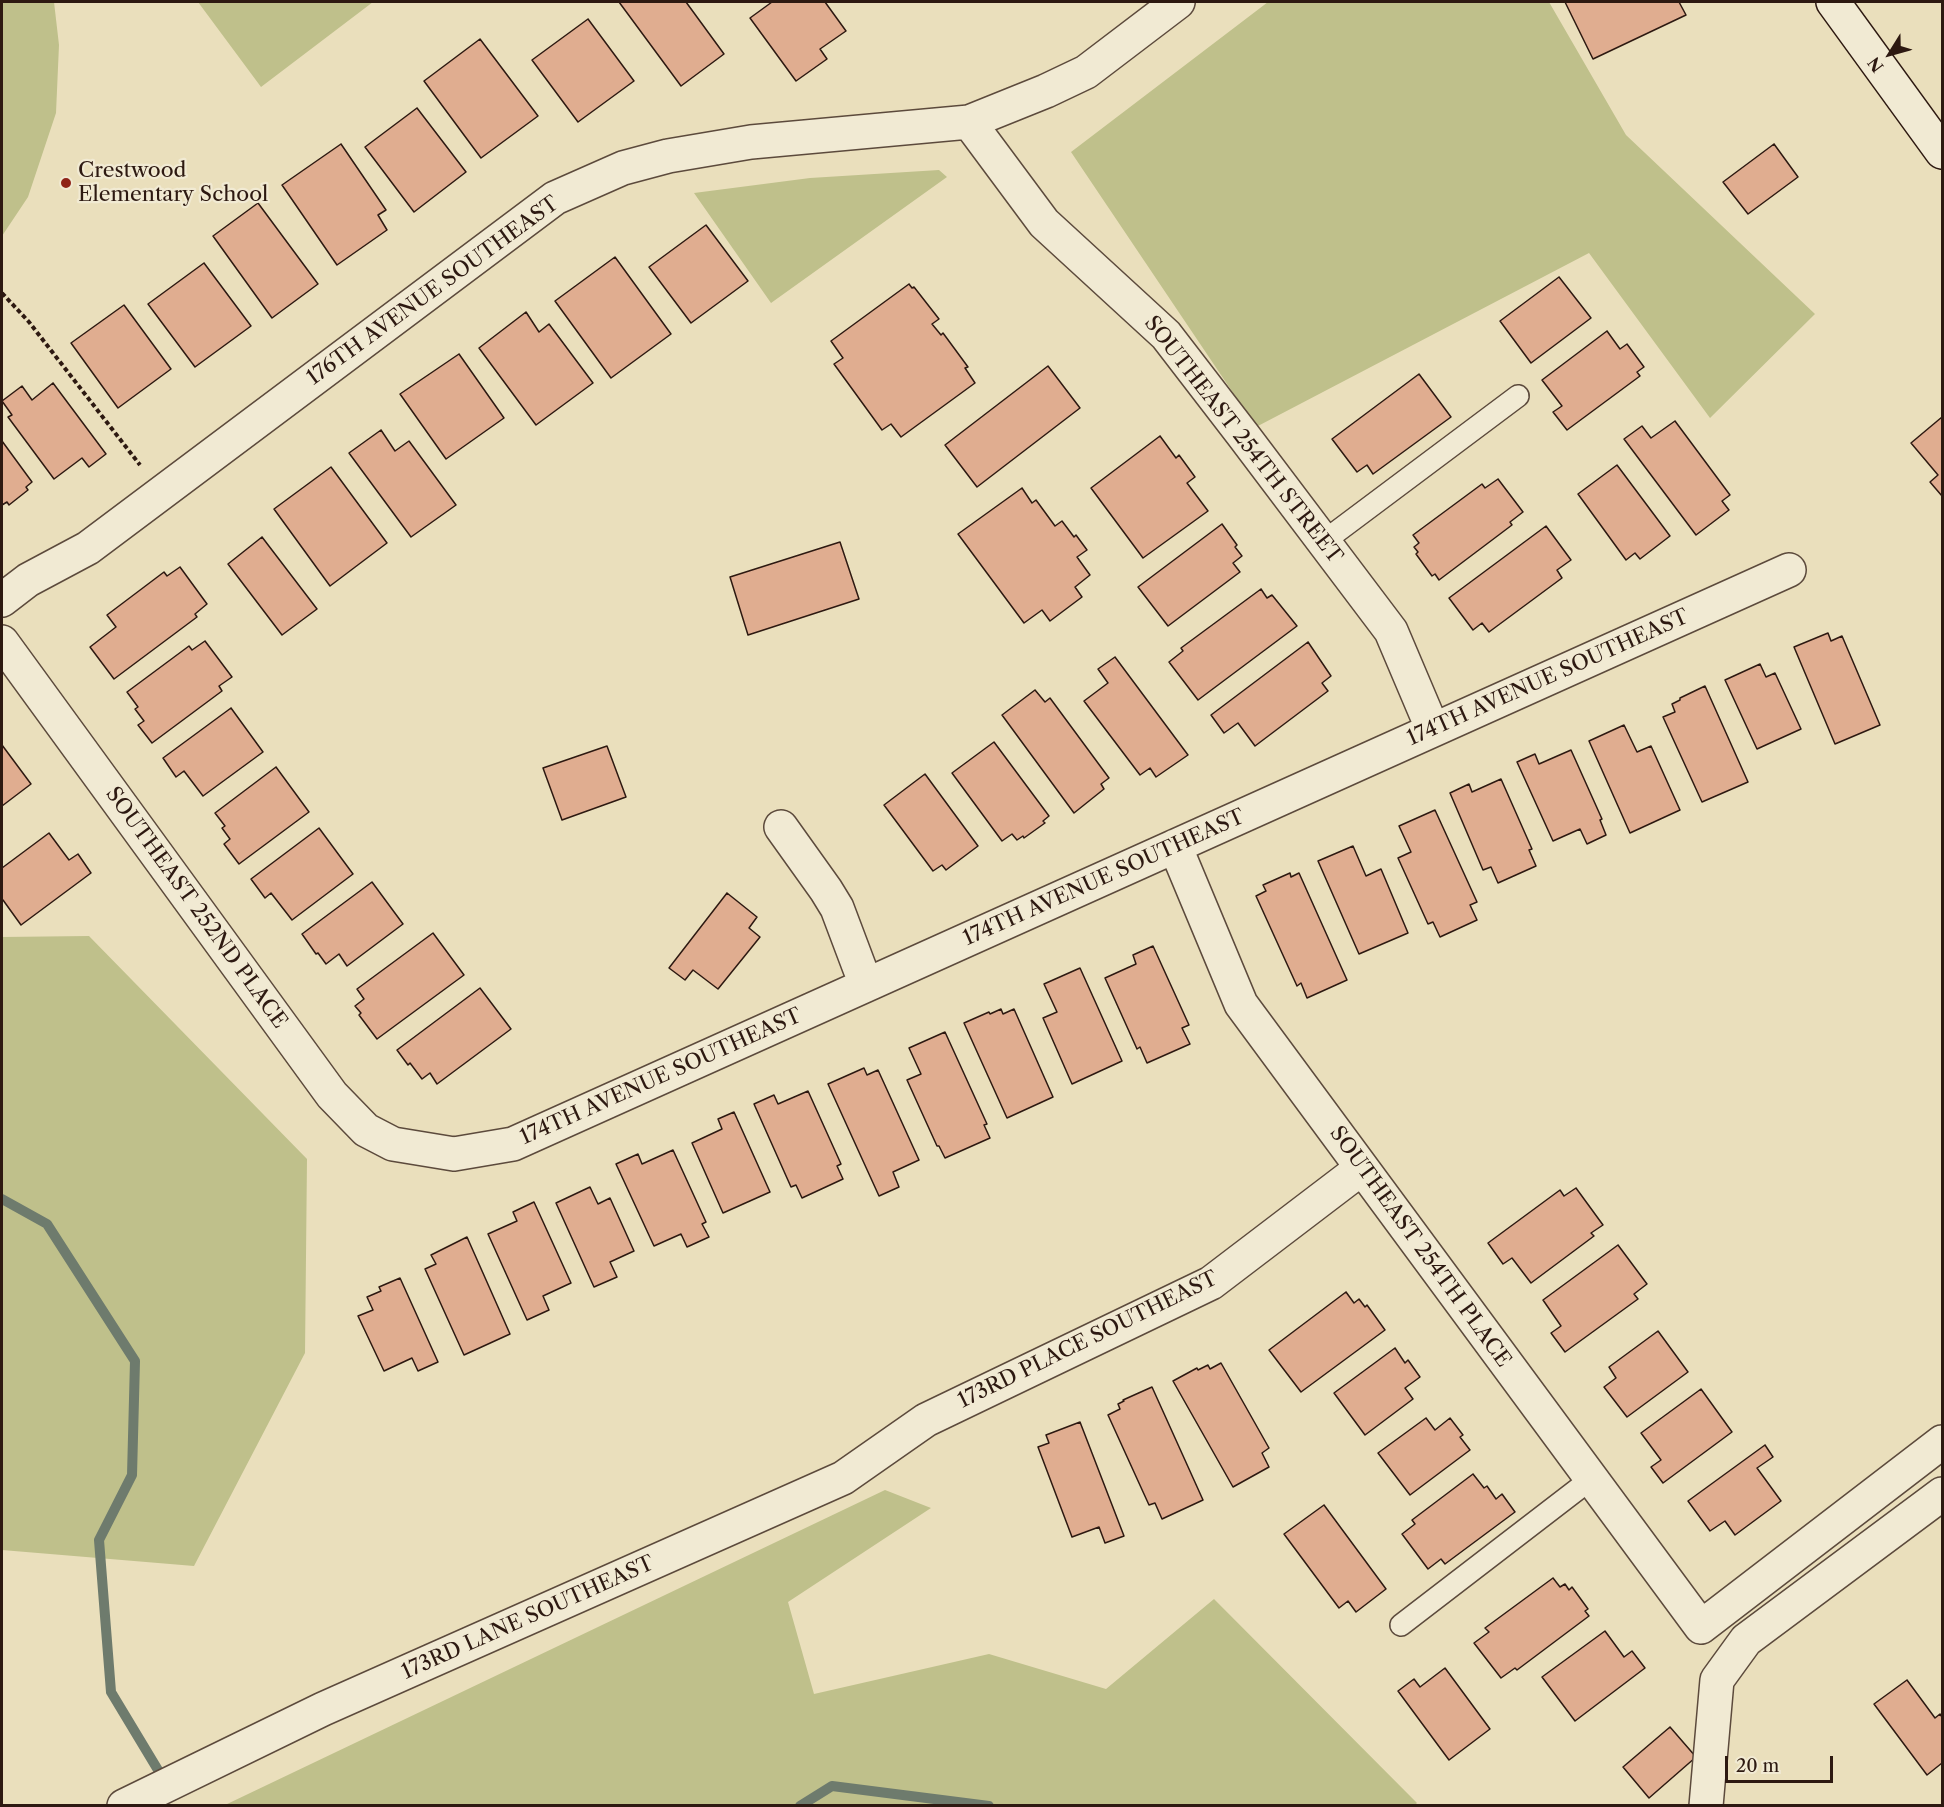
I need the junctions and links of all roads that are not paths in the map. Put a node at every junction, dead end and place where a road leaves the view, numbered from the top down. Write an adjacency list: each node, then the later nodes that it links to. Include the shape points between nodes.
1 (1178, 2): 3 (street, 176TH AVENUE SOUTHEAST, via 1086,72)
2 (1833, 2): 4 (street)
3 (969, 122): 6 (street, SOUTHEAST 254TH STREET, via 1044,223 1166,334); 8 (street, 176TH AVENUE SOUTHEAST, via 751,142 668,156 623,168 555,198 88,548 28,580)
4 (1942, 152)
5 (1518, 396): 6 (lane)
6 (1323, 542): 10 (street, SOUTHEAST 254TH STREET, via 1391,631)
7 (1790, 570): 10 (street, 174TH AVENUE SOUTHEAST)
8 (2, 600)
9 (2, 642): 14 (street, SOUTHEAST 252ND PLACE, via 332,1095 366,1130 393,1144)
10 (1433, 730): 12 (street, 174TH AVENUE SOUTHEAST)
11 (781, 827): 13 (street, via 837,908)
12 (1175, 846): 13 (street, 174TH AVENUE SOUTHEAST); 15 (street, SOUTHEAST 254TH PLACE, via 1241,1004)
13 (866, 985): 14 (street, 174TH AVENUE SOUTHEAST, via 513,1144 454,1154)
14 (412, 1147)
15 (1362, 1168): 16 (street, 173RD PLACE SOUTHEAST, via 1211,1283); 18 (street, SOUTHEAST 254TH PLACE)
16 (926, 1420): 21 (street, 173RD LANE SOUTHEAST, via 843,1478 323,1709)
17 (1942, 1442): 18 (street, SOUTHEAST 254TH PLACE, via 1701,1627)
18 (1591, 1479): 20 (lane)
19 (1942, 1494): 22 (street, via 1746,1640 1717,1680)
20 (1401, 1625)
21 (124, 1806)
22 (1706, 1806)

